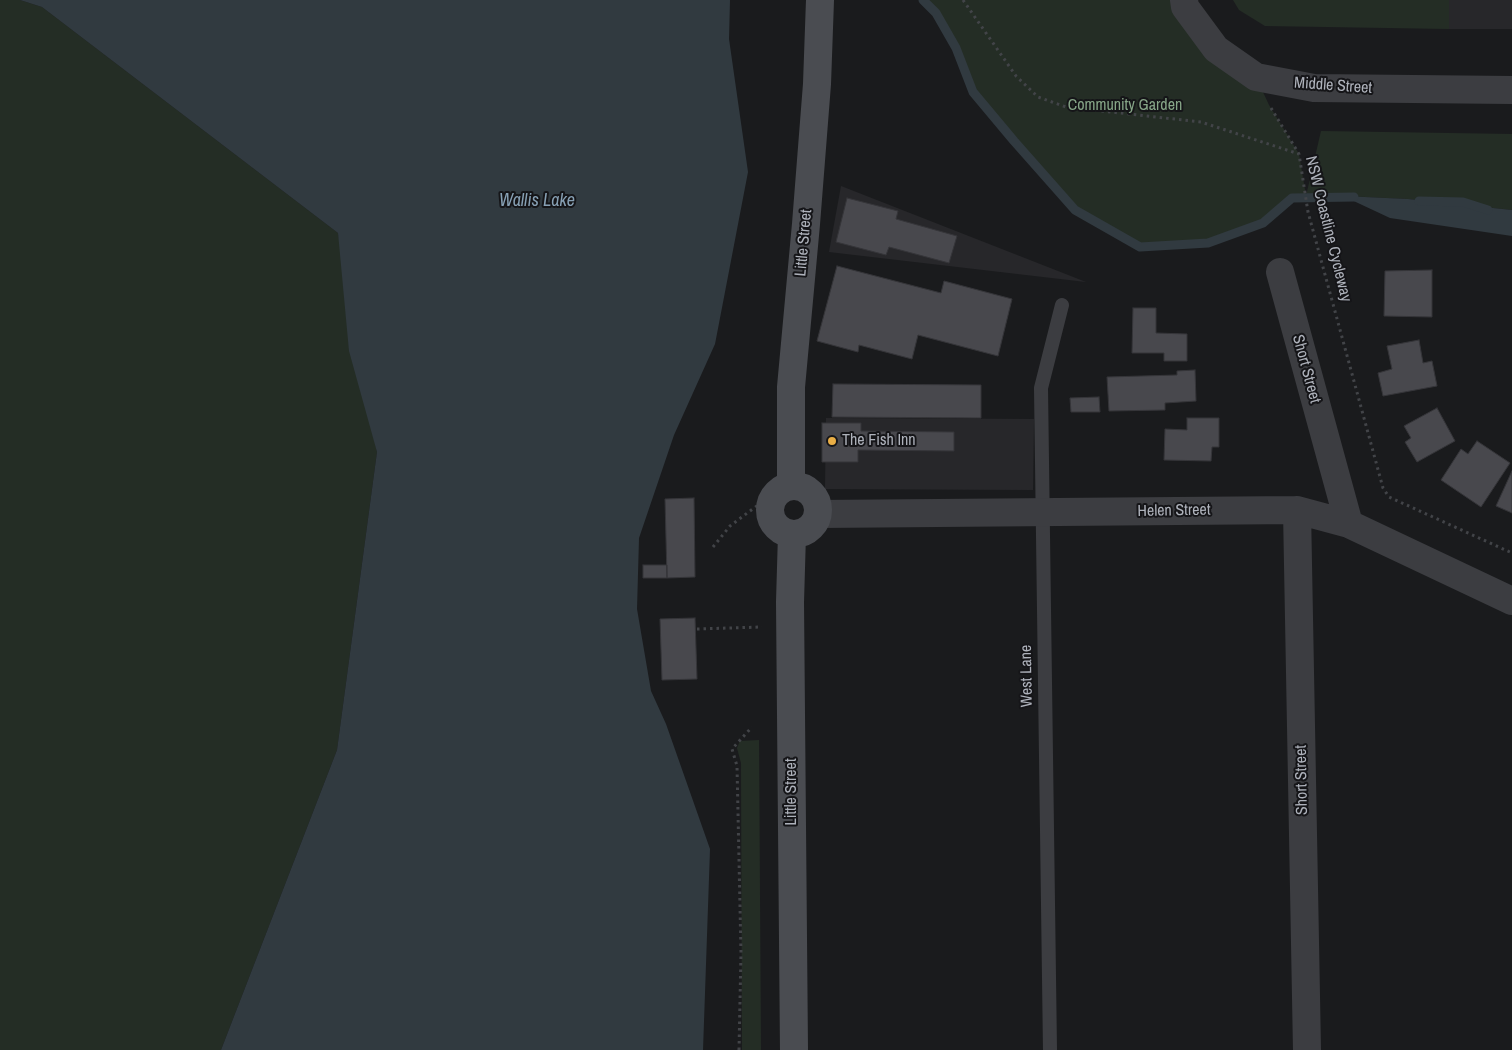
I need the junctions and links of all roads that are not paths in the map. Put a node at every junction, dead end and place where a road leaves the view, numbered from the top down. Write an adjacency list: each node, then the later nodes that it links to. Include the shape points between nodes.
1 (820, 0): 6 (street, Little Street, via 817,84 791,387)
2 (1185, 3): 3 (street, Middle Street, via 1216,49 1256,77 1314,88)
3 (1512, 90)
4 (1280, 272): 10 (street, Short Street)
5 (1062, 305): 8 (lane, West Lane, via 1041,388)
6 (791, 486): 9 (street, via 811,493 816,500); 11 (street, via 777,492 770,506 772,522)
7 (1297, 510): 8 (street, Helen Street); 10 (street, Helen Street); 15 (street, Short Street)
8 (1043, 513): 9 (street, Helen Street); 14 (lane, West Lane)
9 (818, 514): 11 (street, via 811,527)
10 (1349, 524): 12 (street, Helen Street)
11 (792, 534): 13 (street, Little Street)
12 (1512, 601)
13 (794, 1050)
14 (1050, 1050)
15 (1307, 1050)

